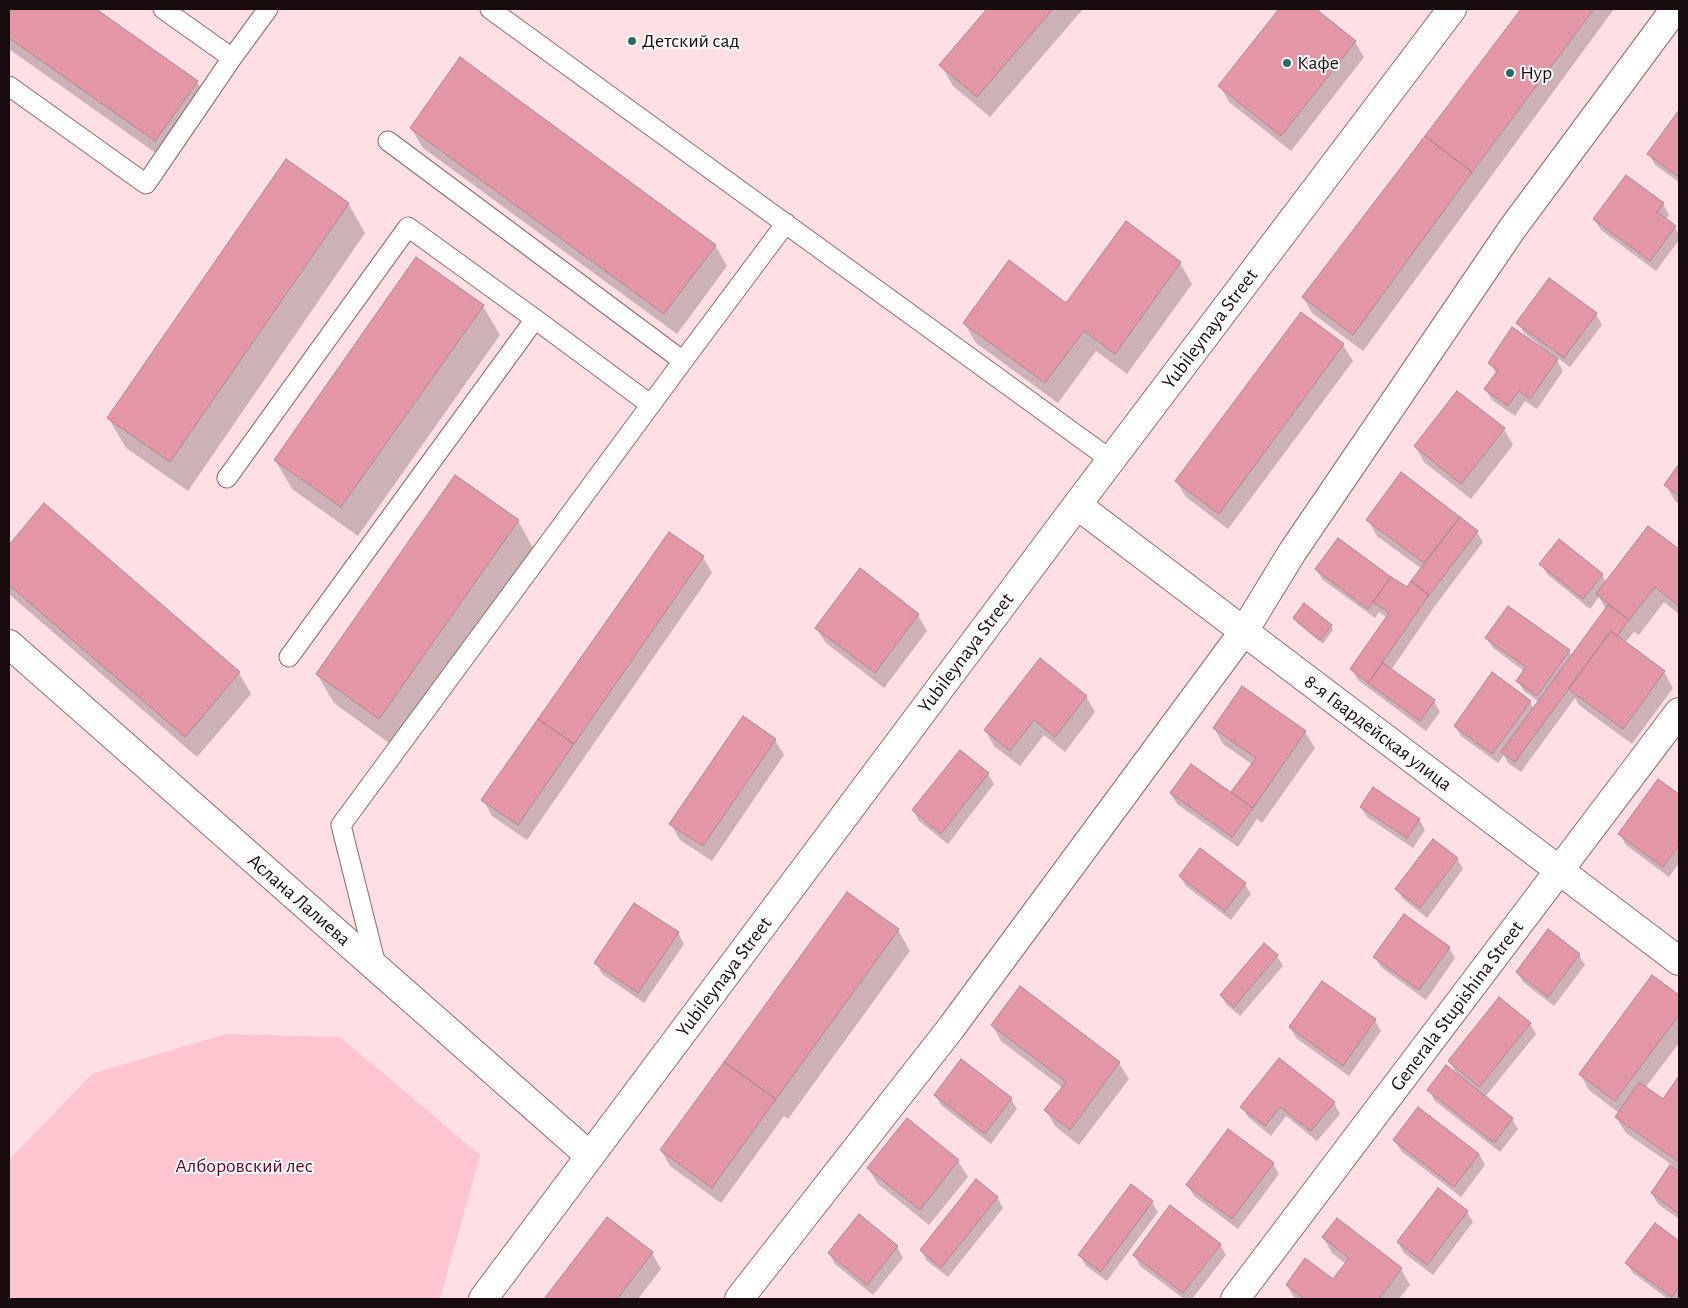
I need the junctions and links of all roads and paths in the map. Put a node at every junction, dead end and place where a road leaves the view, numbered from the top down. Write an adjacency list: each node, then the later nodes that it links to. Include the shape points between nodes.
1 (163, 9): 6 (lane)
2 (268, 9): 6 (lane)
3 (490, 9): 9 (lane)
4 (1452, 9): 13 (street, Yubileynaya Street)
5 (1676, 9): 16 (street, via 1512,229 1293,551)
6 (232, 58): 7 (lane, via 146,184)
7 (9, 86)
8 (388, 141): 11 (lane)
9 (786, 223): 11 (lane); 13 (lane)
10 (535, 320): 12 (lane); 14 (lane, via 408,227); 18 (lane)
11 (684, 361): 12 (lane)
12 (651, 405): 22 (lane, via 341,825)
13 (1111, 460): 15 (street, Yubileynaya Street)
14 (227, 478)
15 (1077, 505): 16 (street, 8-я Гвардейская улица); 23 (street, Yubileynaya Street)
16 (1244, 631): 20 (street, 8-я Гвардейская улица); 25 (street, via 951,1028)
17 (9, 644): 22 (street, Аслана Лалиева)
18 (289, 657)
19 (1679, 712): 20 (street, Generala Stupishina Street)
20 (1560, 870): 21 (street, 8-я Гвардейская улица); 26 (street, Generala Stupishina Street)
21 (1679, 961)
22 (377, 969): 23 (street, Аслана Лалиева)
23 (590, 1156): 24 (street, Yubileynaya Street)
24 (483, 1299)
25 (739, 1299)
26 (1235, 1299)

